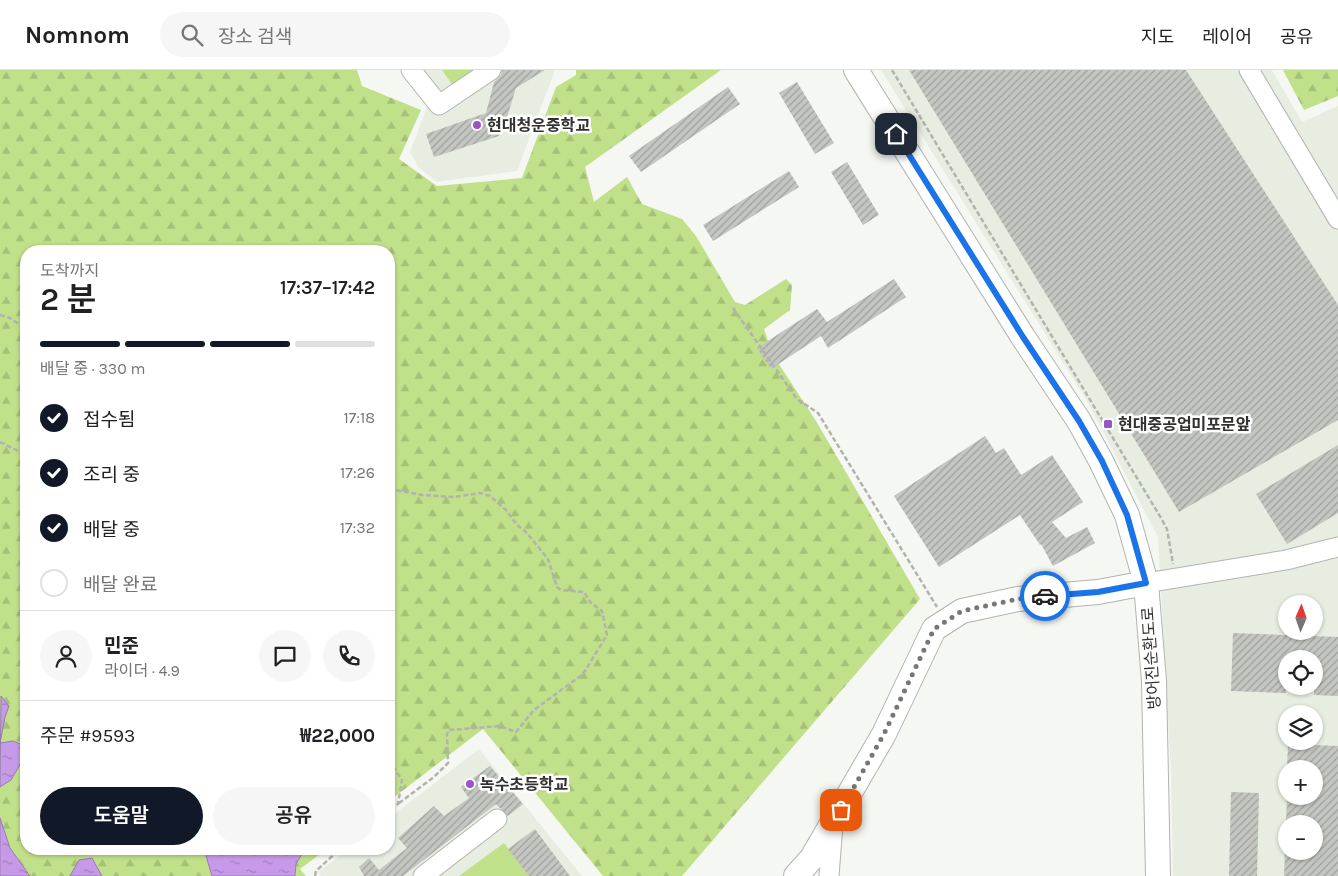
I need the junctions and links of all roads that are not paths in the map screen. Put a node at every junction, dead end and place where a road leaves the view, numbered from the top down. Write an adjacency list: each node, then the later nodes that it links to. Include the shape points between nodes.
1 (412, 70): 2 (street, via 439,105)
2 (491, 70)
3 (856, 70): 7 (main road, 방어진순환도로, via 1102,461 1127,515)
4 (1249, 70): 5 (street)
5 (1338, 219)
6 (1338, 547): 7 (street, via 1286,560)
7 (1146, 583): 9 (main road, via 1098,592 1018,599 962,611 934,629 884,734); 13 (main road, 방어진순환도로, via 1155,690)
8 (497, 819): 10 (street)
9 (833, 823): 11 (main road, via 812,858); 12 (street)
10 (423, 876)
11 (796, 876)
12 (829, 876)
13 (1158, 876)

